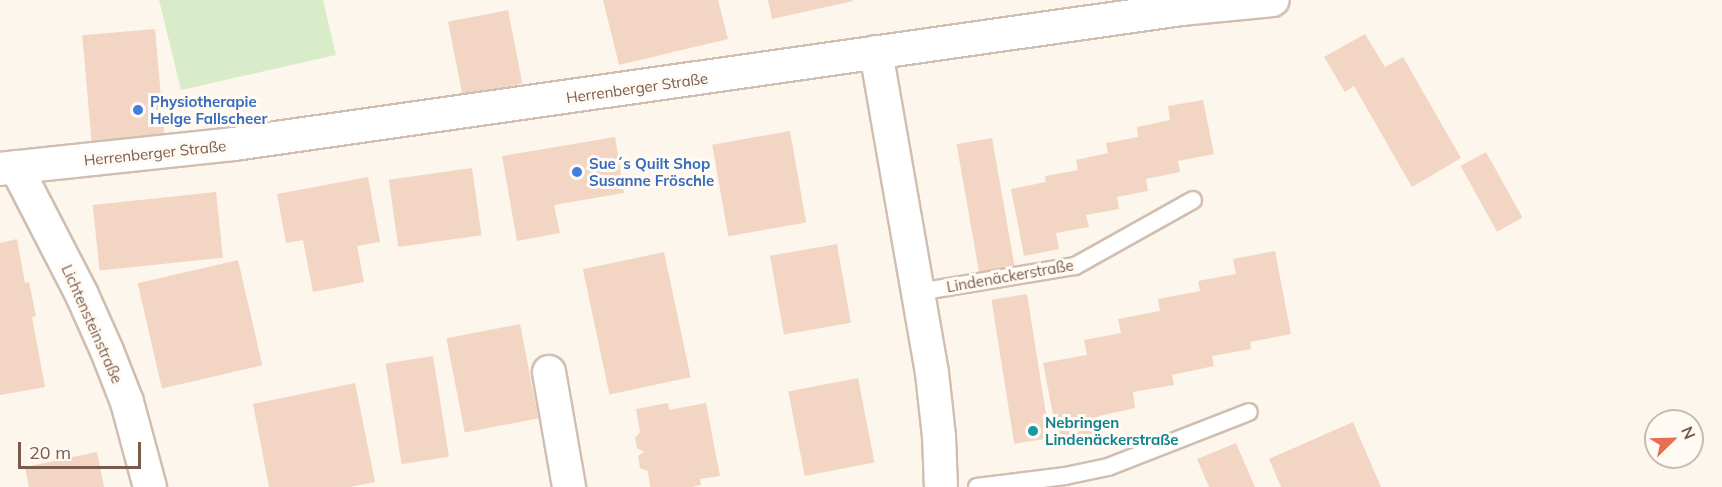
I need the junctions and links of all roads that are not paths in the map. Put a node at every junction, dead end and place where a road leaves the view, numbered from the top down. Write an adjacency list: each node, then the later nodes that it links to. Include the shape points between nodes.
1 (1273, 0): 2 (street, Herrenberger Straße)
2 (1180, 5): 3 (street, Herrenberger Straße)
3 (876, 52): 4 (street, Herrenberger Straße, via 331,131); 6 (street)
4 (8, 168): 9 (street, Lichtensteinstraße, via 82,295 107,351 127,402)
5 (1193, 200): 6 (lane, Lindenäckerstraße, via 1075,266)
6 (918, 292): 11 (street, via 937,415)
7 (549, 372): 10 (street)
8 (1249, 412): 12 (lane, via 1108,467)
9 (150, 487)
10 (570, 487)
11 (941, 487)
12 (977, 487)

